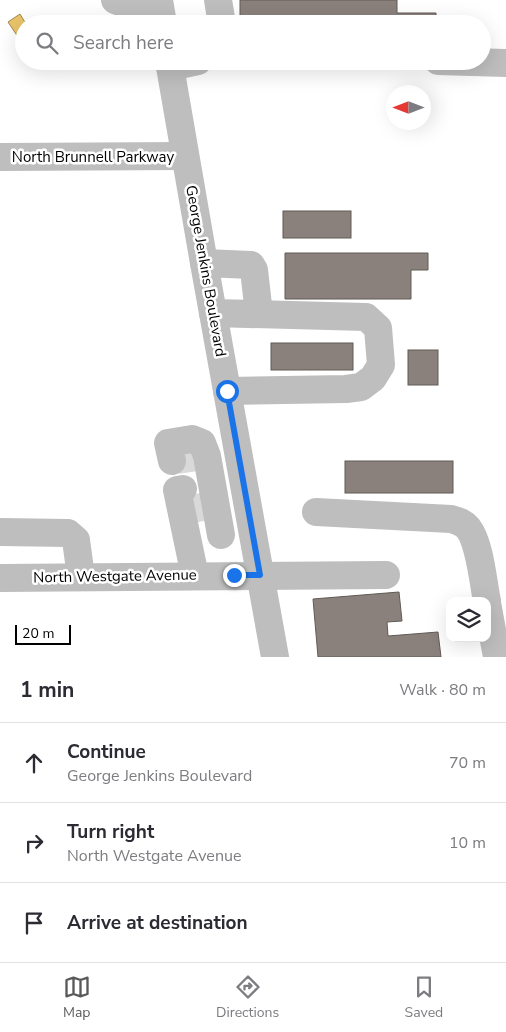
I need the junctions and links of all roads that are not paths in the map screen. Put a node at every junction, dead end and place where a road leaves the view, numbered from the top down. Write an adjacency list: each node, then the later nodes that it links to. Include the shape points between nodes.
1 (115, 0): 2 (main road, via 133,5)
2 (159, 0): 4 (main road)
3 (218, 0): 5 (main road)
4 (162, 15)
5 (220, 15)
6 (491, 63): 7 (main road)
7 (506, 63)
8 (170, 70): 9 (main road, George Jenkins Boulevard)
9 (185, 156): 10 (main road, North Brunnell Parkway); 11 (main road, George Jenkins Boulevard)
10 (0, 157)
11 (204, 263): 12 (main road, George Jenkins Boulevard); 13 (main road, via 250,265 254,270)
12 (213, 313): 13 (main road); 14 (main road, George Jenkins Boulevard)
13 (259, 314): 14 (main road, via 366,317 378,328 381,365 373,378 361,387)
14 (227, 391): 15 (main road, George Jenkins Boulevard)
15 (238, 452): 16 (main road); 18 (main road, George Jenkins Boulevard)
16 (193, 483): 20 (main road); 21 (main road)
17 (316, 512): 27 (main road, via 461,521 469,529 476,545)
18 (252, 530): 20 (main road); 22 (main road, George Jenkins Boulevard)
19 (0, 532): 25 (main road, via 68,533 76,540)
20 (221, 535): 21 (main road)
21 (187, 542): 24 (main road)
22 (260, 575): 23 (main road, North Westgate Avenue); 24 (main road, North Westgate Avenue); 29 (main road, George Jenkins Boulevard)
23 (386, 575)
24 (195, 576): 25 (main road, North Westgate Avenue)
25 (81, 577): 26 (main road, North Westgate Avenue)
26 (0, 578)
27 (486, 597)
28 (491, 624): 30 (main road)
29 (274, 657)
30 (497, 657)

